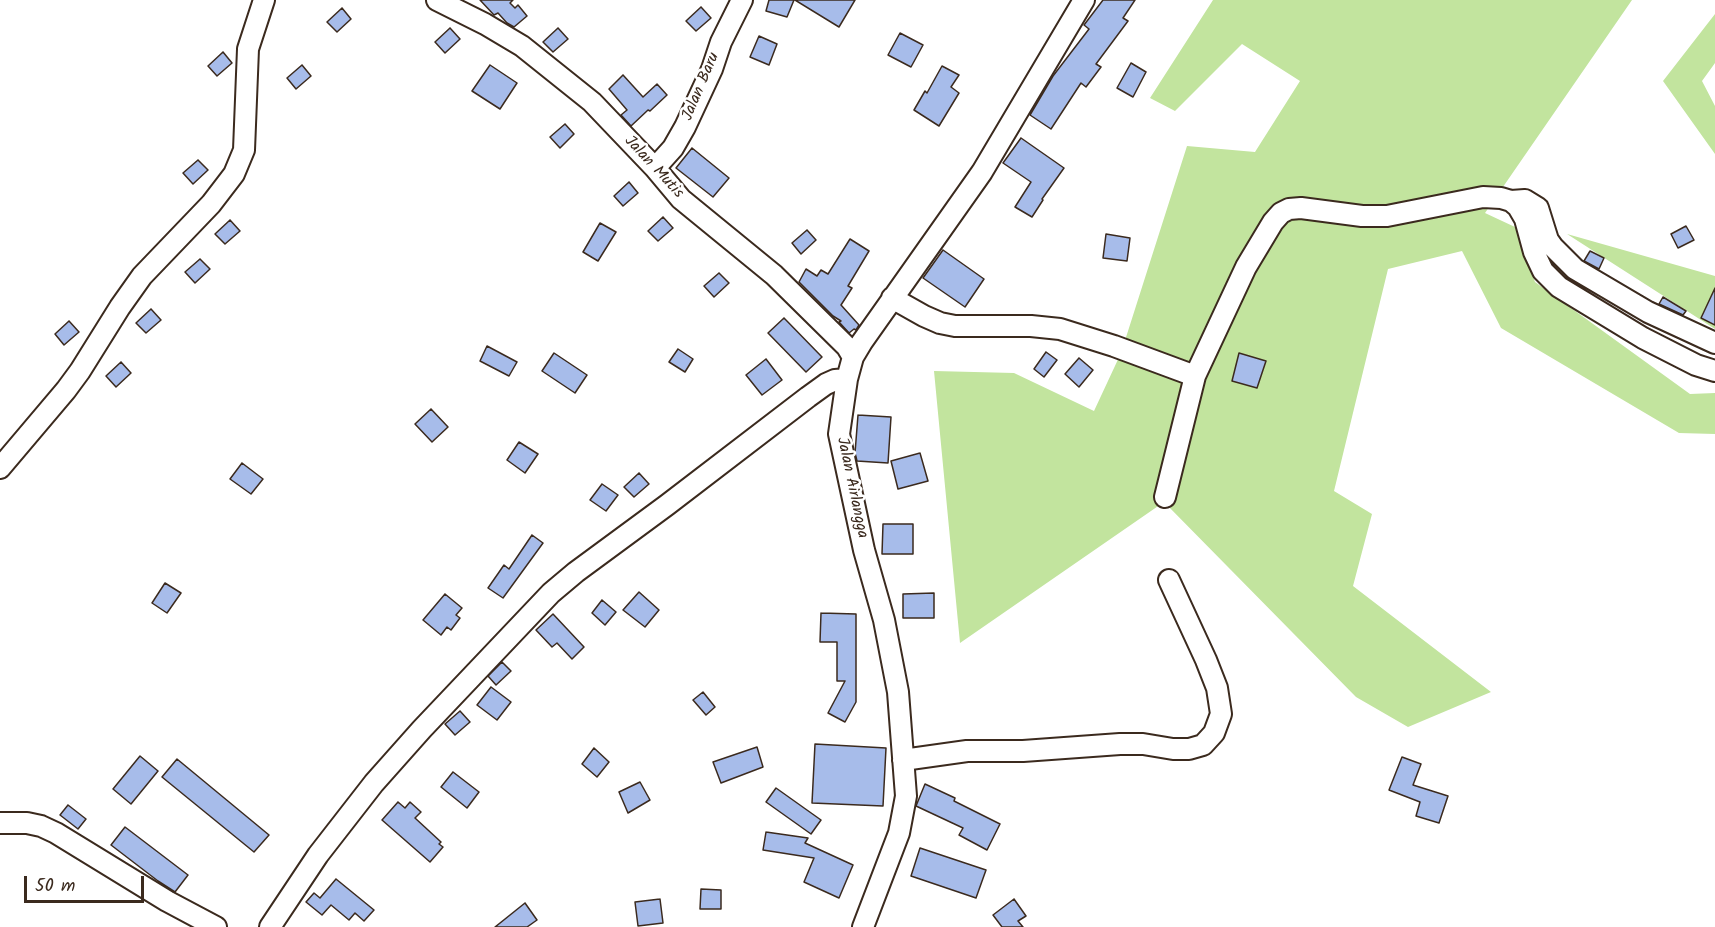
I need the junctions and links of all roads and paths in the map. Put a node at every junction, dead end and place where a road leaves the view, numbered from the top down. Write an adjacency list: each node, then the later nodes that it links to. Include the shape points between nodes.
1 (264, 0): 13 (street, via 248,49 246,130 234,174 211,204 142,276 81,371)
2 (437, 0): 5 (street, Jalan Mutis, via 513,40 559,75 592,102)
3 (742, 0): 5 (street, Jalan Baru, via 685,128 674,148)
4 (1084, 0): 7 (street, Jalan Airlangga, via 982,172)
5 (655, 168): 9 (street, Jalan Mutis, via 681,199 774,275)
6 (1511, 201): 8 (street, via 1525,200 1538,208 1548,240 1575,269 1648,312); 10 (street, via 1525,219 1543,271 1559,287 1643,338 1696,365); 11 (street, via 1483,197 1387,216 1301,208 1281,213 1246,267)
7 (892, 298): 9 (street, Jalan Airlangga); 11 (street, via 947,325 1060,329)
8 (1715, 343)
9 (853, 357): 12 (street, Jalan Airlangga)
10 (1715, 370)
11 (1195, 376): 14 (street)
12 (846, 379): 16 (street, Jalan Airlangga, via 839,434 884,620 898,692); 19 (street, via 826,384 808,397 551,593 374,783 318,855)
13 (0, 468)
14 (1165, 497)
15 (1169, 580): 16 (street, via 1217,688 1221,714 1203,745 1189,749 1120,744 967,751)
16 (903, 759): 20 (street, Jalan Airlangga, via 906,796 899,833)
17 (0, 823): 18 (street, via 27,823 56,833)
18 (216, 927)
19 (270, 927)
20 (863, 927)

